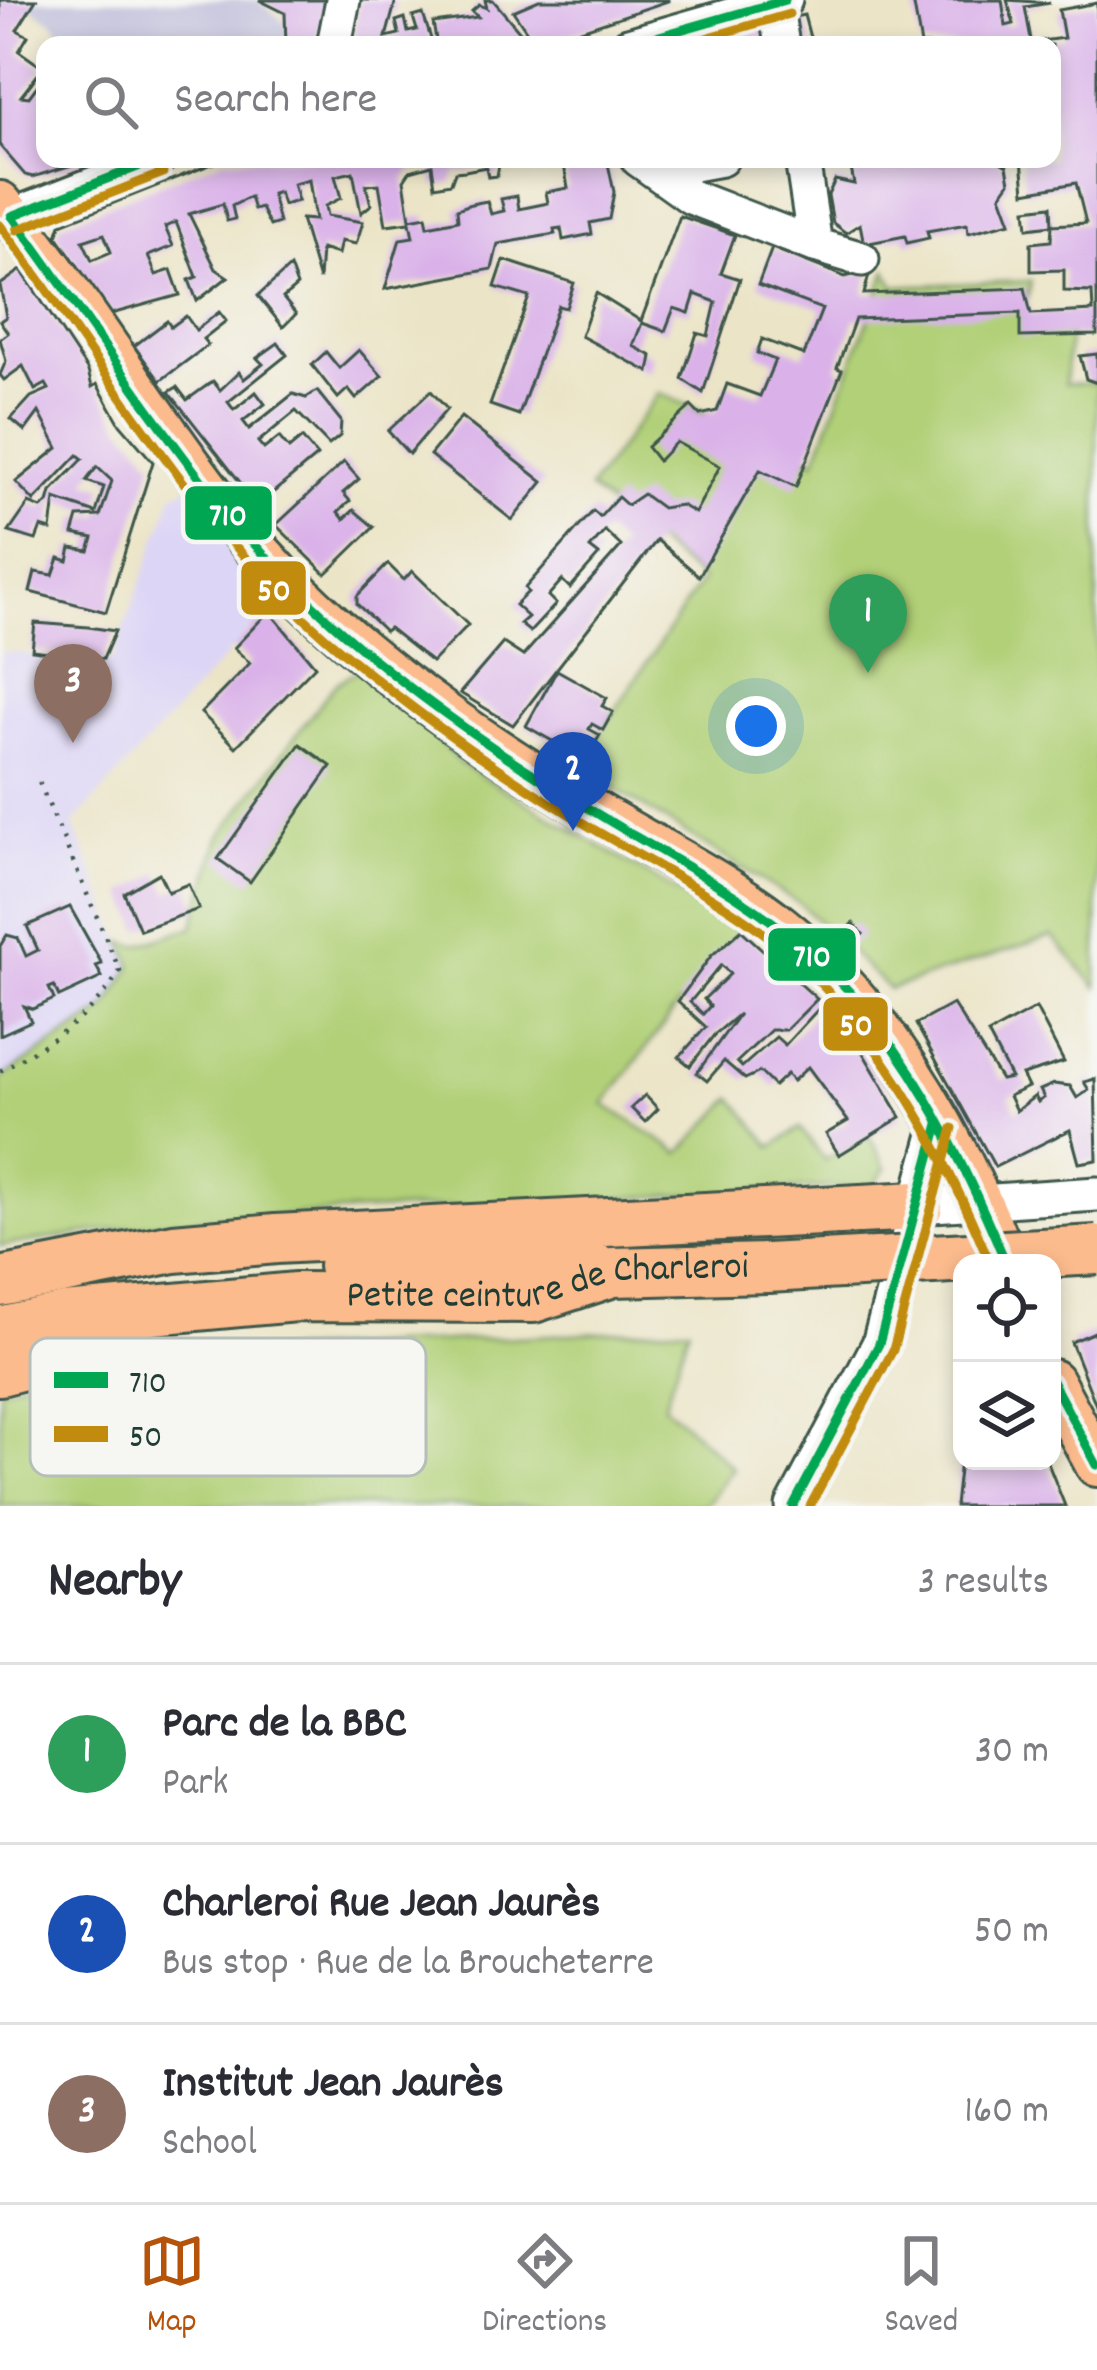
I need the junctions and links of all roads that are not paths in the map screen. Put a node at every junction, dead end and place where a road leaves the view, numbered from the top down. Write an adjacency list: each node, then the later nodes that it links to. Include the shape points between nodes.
1 (343, 0): 3 (street)
2 (780, 1): 4 (street); 5 (street)
3 (336, 36)
4 (659, 36)
5 (782, 36)
6 (131, 168): 9 (street)
7 (651, 168): 10 (street, via 691,196)
8 (803, 168): 10 (street)
9 (6, 210): 12 (main road, via 182,458 295,590 438,711 782,928 896,1051)
10 (815, 244): 11 (street)
11 (862, 260)
12 (939, 1124): 14 (main road); 15 (street)
13 (1097, 1194): 14 (street)
14 (982, 1204): 15 (street); 17 (main road)
15 (918, 1206): 18 (highway, via 276,1239 174,1248); 28 (street, via 879,1344)
16 (1097, 1250): 19 (highway, Petite ceinture de Charleroi, bridge)
17 (1002, 1254)
18 (98, 1266): 19 (highway, via 517,1260); 20 (highway)
19 (614, 1272): 21 (highway, Petite ceinture de Charleroi, via 533,1298)
20 (0, 1282)
21 (418, 1300): 22 (highway, Petite ceinture de Charleroi, via 296,1297 65,1318); 23 (highway, via 387,1316)
22 (0, 1332)
23 (142, 1338)
24 (30, 1361): 25 (highway)
25 (0, 1371)
26 (1061, 1398): 27 (main road)
27 (1097, 1465)
28 (793, 1506)

